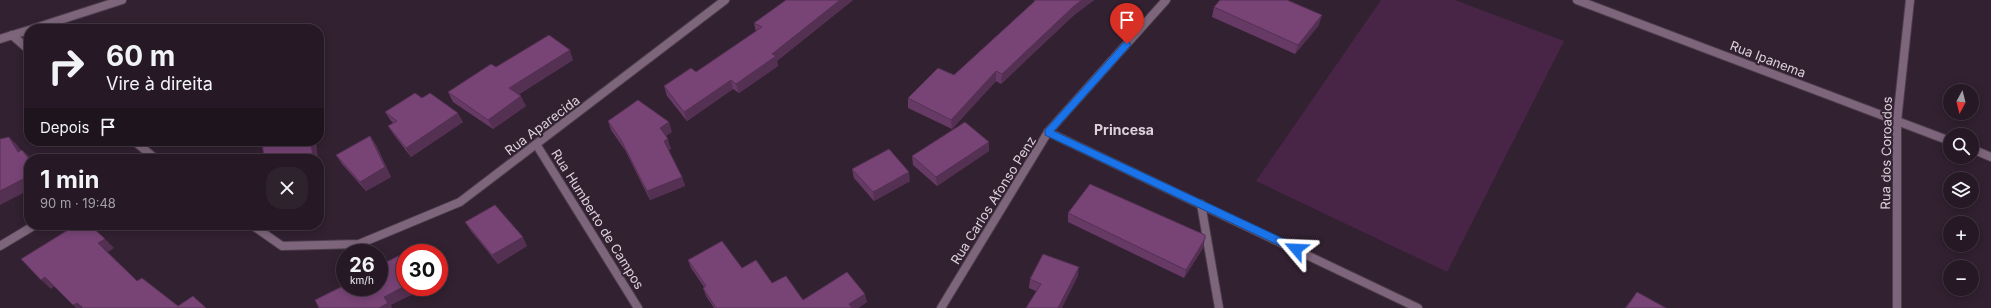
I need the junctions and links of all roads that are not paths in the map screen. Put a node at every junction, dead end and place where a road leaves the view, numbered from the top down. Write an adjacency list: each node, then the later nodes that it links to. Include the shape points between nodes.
1 (122, 0): 6 (street)
2 (725, 0): 14 (street, Rua Aparecida)
3 (1166, 0): 12 (street, Rua Carlos Afonso Penz)
4 (1577, 0): 11 (street, Rua Ipanema)
5 (1910, 0): 11 (street, Rua dos Coroados)
6 (46, 24)
7 (24, 31): 8 (street)
8 (12, 35): 9 (street); 10 (street)
9 (0, 39)
10 (24, 46)
11 (1897, 121): 13 (street, Rua Ipanema); 27 (street, Rua dos Coroados)
12 (1048, 132): 19 (street); 24 (street, Rua Carlos Afonso Penz)
13 (1943, 138)
14 (536, 144): 21 (street, Rua Aparecida, via 460,202 359,244 282,246); 23 (street, Rua Humberto de Campos)
15 (139, 146): 17 (street)
16 (1979, 152): 18 (street)
17 (147, 154)
18 (1991, 157)
19 (1202, 204): 25 (street); 26 (street)
20 (27, 230): 22 (street)
21 (259, 230)
22 (0, 246)
23 (638, 308)
24 (941, 308)
25 (1219, 308)
26 (1418, 308)
27 (1897, 308)

